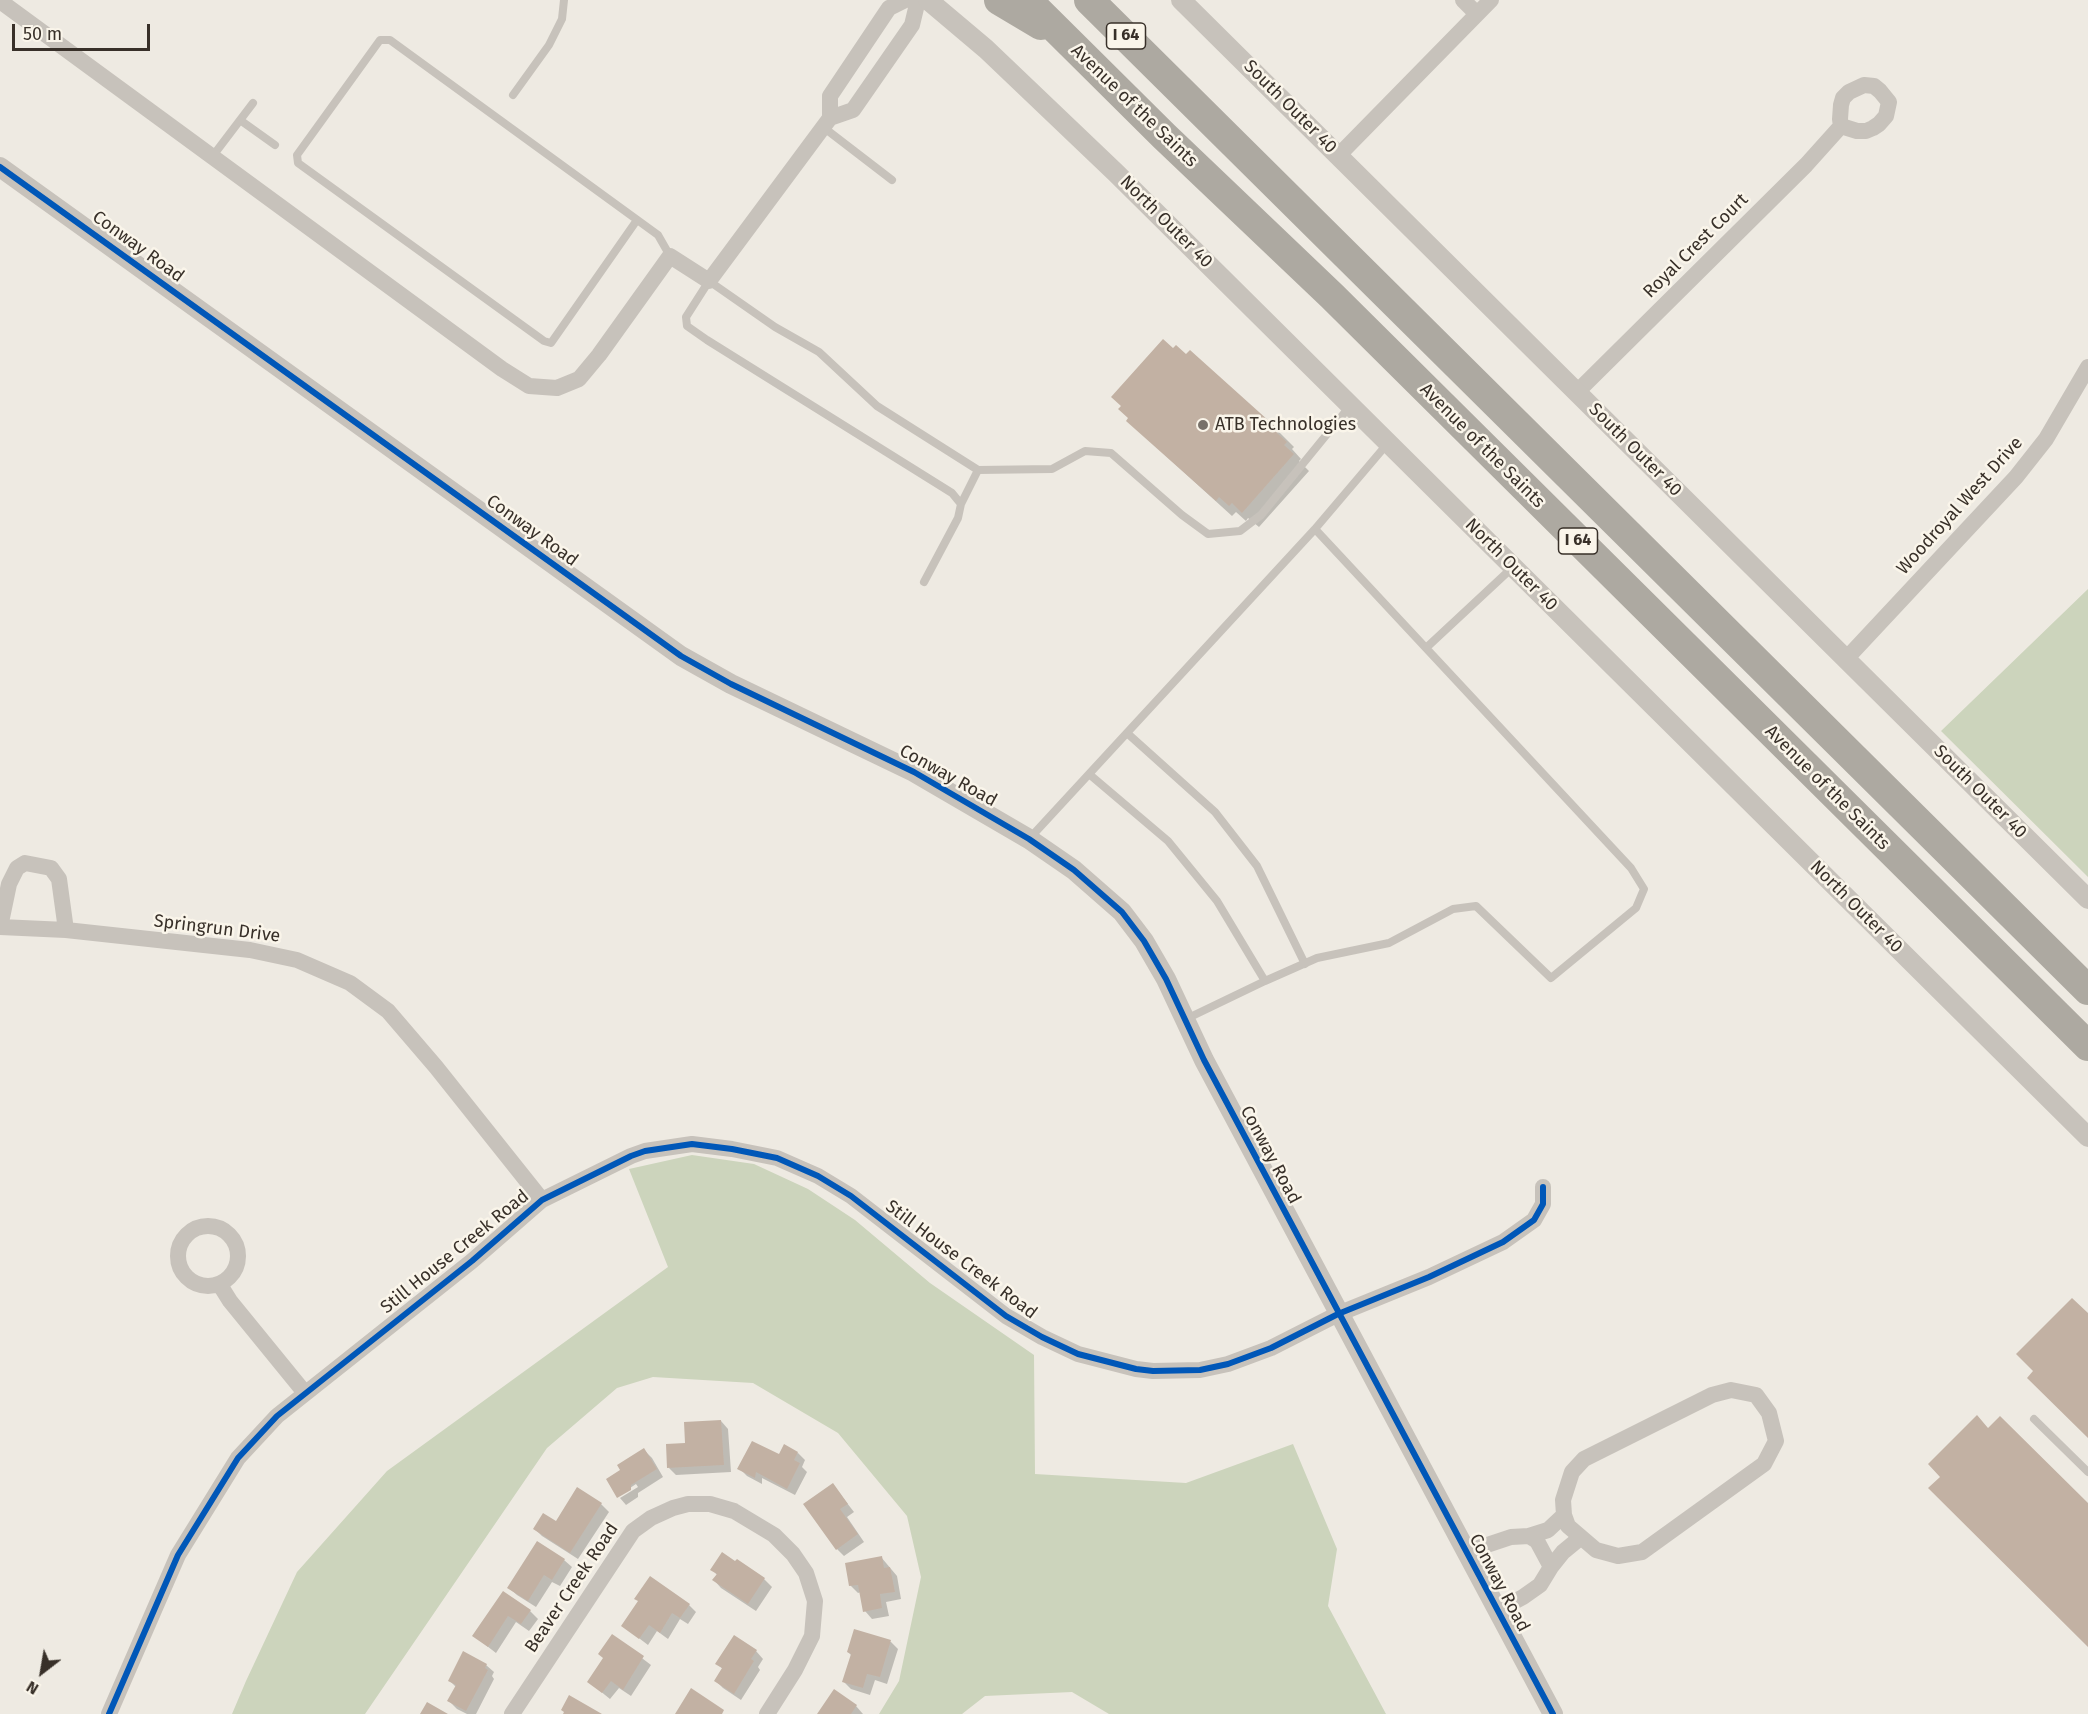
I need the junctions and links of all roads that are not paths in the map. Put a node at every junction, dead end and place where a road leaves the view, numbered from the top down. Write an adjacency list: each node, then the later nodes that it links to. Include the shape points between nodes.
1 (564, 0): 16 (lane, via 562,19 549,45)
2 (905, 0): 19 (street, via 889,8 831,96)
3 (918, 0): 19 (street, via 912,25 853,110)
4 (928, 0): 31 (street, North Outer 40, via 1099,156)
5 (999, 0): 14 (highway)
6 (1027, 0): 14 (highway, Avenue of the Saints / I 64)
7 (1089, 0): 15 (highway, I 64)
8 (1117, 0): 15 (highway)
9 (1181, 0): 22 (street, South Outer 40)
10 (1463, 0): 13 (street)
11 (1491, 0): 13 (street)
12 (0, 1): 23 (street)
13 (1477, 14): 22 (street)
14 (1064, 39): 50 (highway, Avenue of the Saints / I 64, via 1332,296)
15 (1162, 73): 48 (highway, I 64)
16 (513, 95)
17 (253, 103): 18 (lane)
18 (240, 120): 21 (lane); 23 (lane)
19 (827, 122): 25 (lane); 28 (street)
20 (1841, 126): 30 (street, Royal Crest Court)
21 (274, 145)
22 (1338, 156): 30 (street, South Outer 40)
23 (212, 157): 27 (street, via 529,386 557,388 579,379)
24 (0, 167): 42 (street, Conway Road, via 681,656 914,772)
25 (892, 180)
26 (637, 220): 26 (lane, via 390,40 380,40 297,155 298,163 551,343); 27 (lane, via 658,235)
27 (670, 256): 28 (street)
28 (709, 281): 33 (lane, via 819,352 877,406); 34 (lane, via 686,317 687,326 952,493)
29 (2088, 366): 39 (street, Woodroyal West Drive, via 2046,439 2016,477)
30 (1577, 392): 39 (street, South Outer 40)
31 (1351, 406): 32 (street, North Outer 40); 33 (lane, via 1261,515 1240,531 1208,534 1111,453 1085,451 1052,469)
32 (1388, 443): 35 (lane); 36 (street, North Outer 40)
33 (978, 470): 34 (lane)
34 (961, 504): 37 (lane, via 958,519)
35 (1315, 529): 38 (lane); 40 (lane)
36 (1513, 567): 38 (lane); 51 (street, North Outer 40)
37 (924, 582)
38 (1426, 648): 46 (lane, via 1631,868 1644,889 1636,908 1551,978 1476,906 1453,909 1389,943)
39 (1846, 659): 43 (street, South Outer 40)
40 (1127, 733): 41 (lane); 46 (lane, via 1215,812 1257,866)
41 (1089, 774): 42 (lane); 47 (lane, via 1168,841 1217,901)
42 (1029, 839): 49 (street, Conway Road, via 1074,870 1122,912 1144,941)
43 (2088, 899)
44 (0, 927): 45 (street, Springrun Drive); 45 (street, via 9,884 17,868 26,863 51,868 59,879)
45 (66, 930): 53 (street, Springrun Drive, via 250,950 297,960 350,983 388,1011)
46 (1305, 963): 47 (lane)
47 (1265, 981): 49 (lane)
48 (2088, 990)
49 (1186, 1019): 55 (street, Conway Road, via 1203,1060)
50 (2088, 1046)
51 (2088, 1137)
52 (1543, 1187): 55 (street, Still House Creek Road, via 1543,1203 1534,1220 1503,1242)
53 (542, 1200): 55 (street, Still House Creek Road, via 645,1151 692,1144 777,1158 851,1196 1006,1316 1078,1353 1136,1369 1200,1370 1228,1364 1271,1348); 56 (street, Still House Creek Road, via 472,1261)
54 (220, 1285): 56 (street)
55 (1338, 1314): 62 (street, Conway Road)
56 (305, 1393): 65 (street, Still House Creek Road, via 238,1458 216,1492 178,1555)
57 (2034, 1419): 58 (lane)
58 (2088, 1472)
59 (1564, 1515): 60 (street, via 1548,1530); 61 (street); 61 (street, via 1563,1500 1572,1472 1584,1459 1712,1395 1731,1390 1756,1395 1769,1413 1776,1441 1764,1464 1642,1552 1618,1556 1596,1550)
60 (1529, 1536): 62 (street, via 1511,1537); 63 (street, via 1538,1541)
61 (1580, 1538): 63 (street)
62 (1466, 1552): 64 (street, Conway Road)
63 (1551, 1567): 64 (street, via 1540,1585)
64 (1497, 1611): 68 (street, Conway Road)
65 (109, 1714)
66 (512, 1714): 67 (street, Beaver Creek Road, via 633,1531 651,1518 688,1504 710,1504 751,1520 774,1535 807,1573 815,1601 812,1636)
67 (767, 1714)
68 (1553, 1714)

